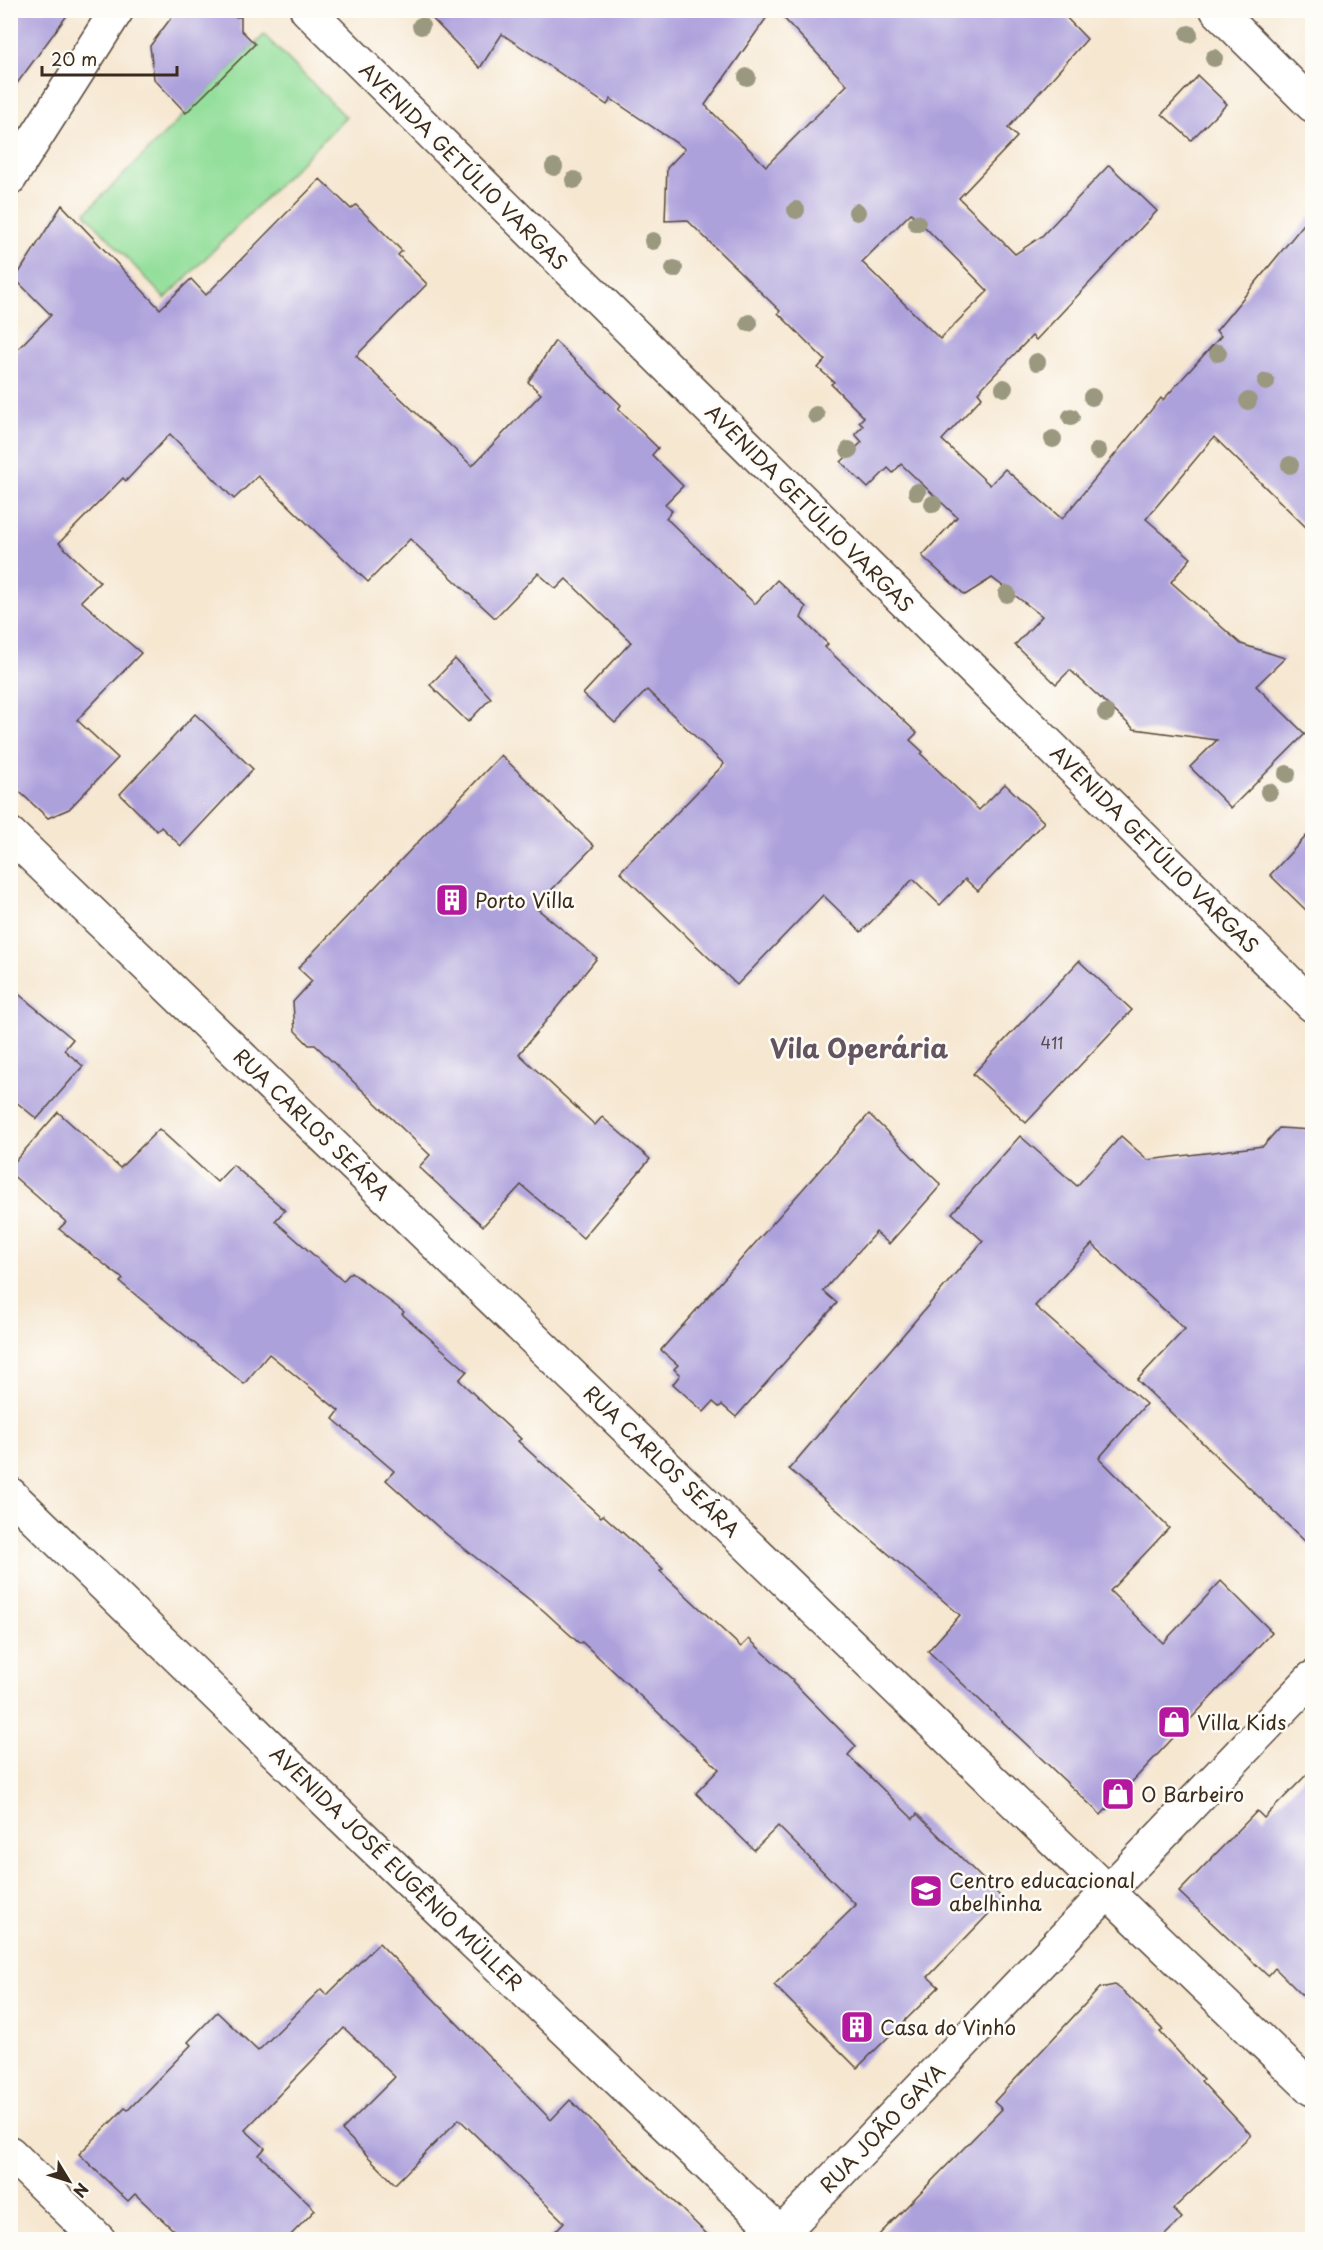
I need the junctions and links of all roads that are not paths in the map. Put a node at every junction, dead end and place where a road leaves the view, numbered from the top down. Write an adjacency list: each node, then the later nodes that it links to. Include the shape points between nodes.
1 (117, 10): 5 (street)
2 (307, 10): 7 (street, AVENIDA GETÚLIO VARGAS)
3 (1217, 10): 4 (street)
4 (1312, 105)
5 (10, 178)
6 (10, 834): 10 (street, RUA CARLOS SEÁRA)
7 (1312, 1005)
8 (10, 1494): 13 (street, AVENIDA JOSÉ EUGÊNIO MÜLLER)
9 (1312, 1678): 10 (street, RUA JOÃO GAYA)
10 (1108, 1892): 11 (street, RUA CARLOS SEÁRA); 13 (street, RUA JOÃO GAYA)
11 (1312, 2089)
12 (10, 2153): 14 (street)
13 (781, 2238)
14 (99, 2240)

